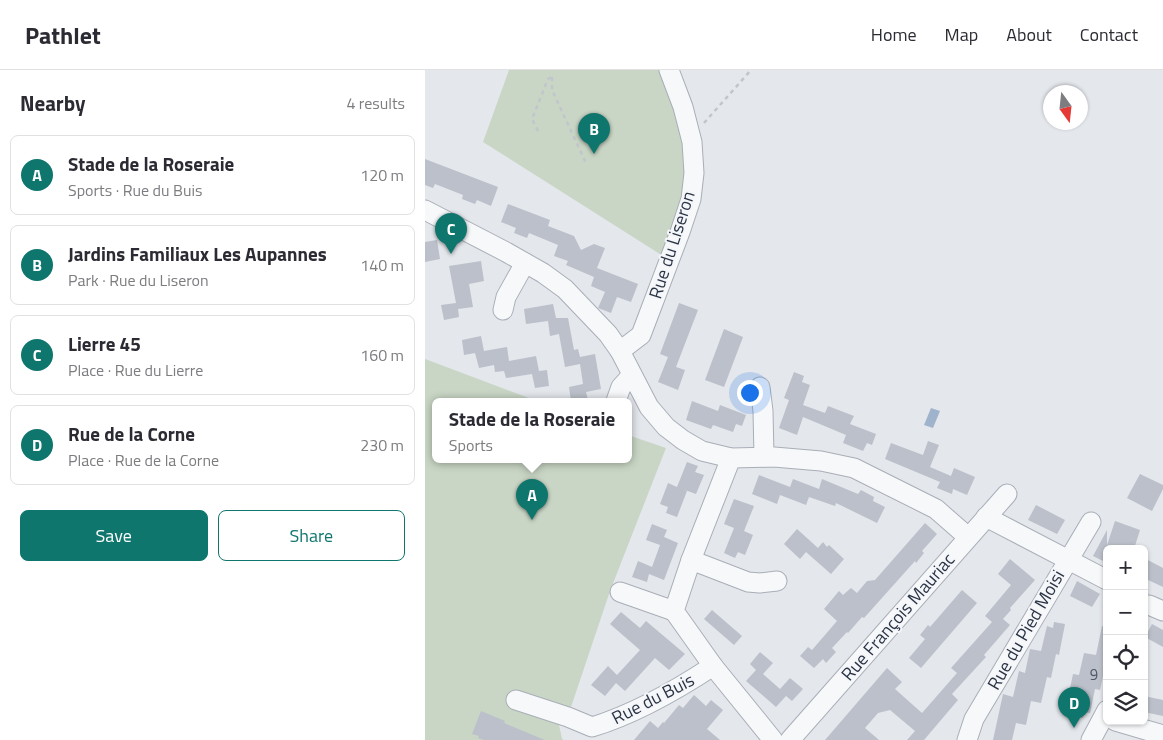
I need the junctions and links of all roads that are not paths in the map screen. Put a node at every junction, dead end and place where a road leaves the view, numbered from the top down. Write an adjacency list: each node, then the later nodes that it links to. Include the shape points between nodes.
1 (669, 70): 5 (street, Rue du Liseron, via 691,138 694,173 691,199 641,335)
2 (425, 210): 3 (street)
3 (525, 263): 4 (street, via 506,297); 5 (street, via 565,289)
4 (503, 310)
5 (620, 351): 6 (street)
6 (632, 375): 8 (street, via 621,387); 10 (street, via 649,407 666,427 703,451)
7 (761, 387): 9 (street)
8 (617, 398)
9 (764, 457): 10 (street); 14 (street, via 821,461 855,468 936,509)
10 (731, 458): 16 (street)
11 (1007, 494): 12 (street, Rue François Mauriac)
12 (986, 517): 14 (street, Rue François Mauriac); 15 (street)
13 (1091, 522): 15 (street, Rue du Pied Moisi)
14 (968, 537): 29 (street, Rue François Mauriac)
15 (1068, 559): 17 (street); 30 (street, Rue du Pied Moisi, via 974,719)
16 (691, 560): 18 (street, via 748,582); 21 (street)
17 (1103, 578)
18 (777, 581)
19 (621, 592): 21 (street)
20 (1148, 605): 22 (street)
21 (674, 611): 23 (street, Rue du Buis)
22 (1163, 611)
23 (713, 666): 24 (street, Rue du Buis, via 672,692 615,720 592,727); 28 (street, Rue du Buis)
24 (516, 700)
25 (1103, 724): 31 (street)
26 (1132, 725): 27 (street)
27 (1163, 735)
28 (773, 740)
29 (790, 740)
30 (967, 740)
31 (1091, 740)

